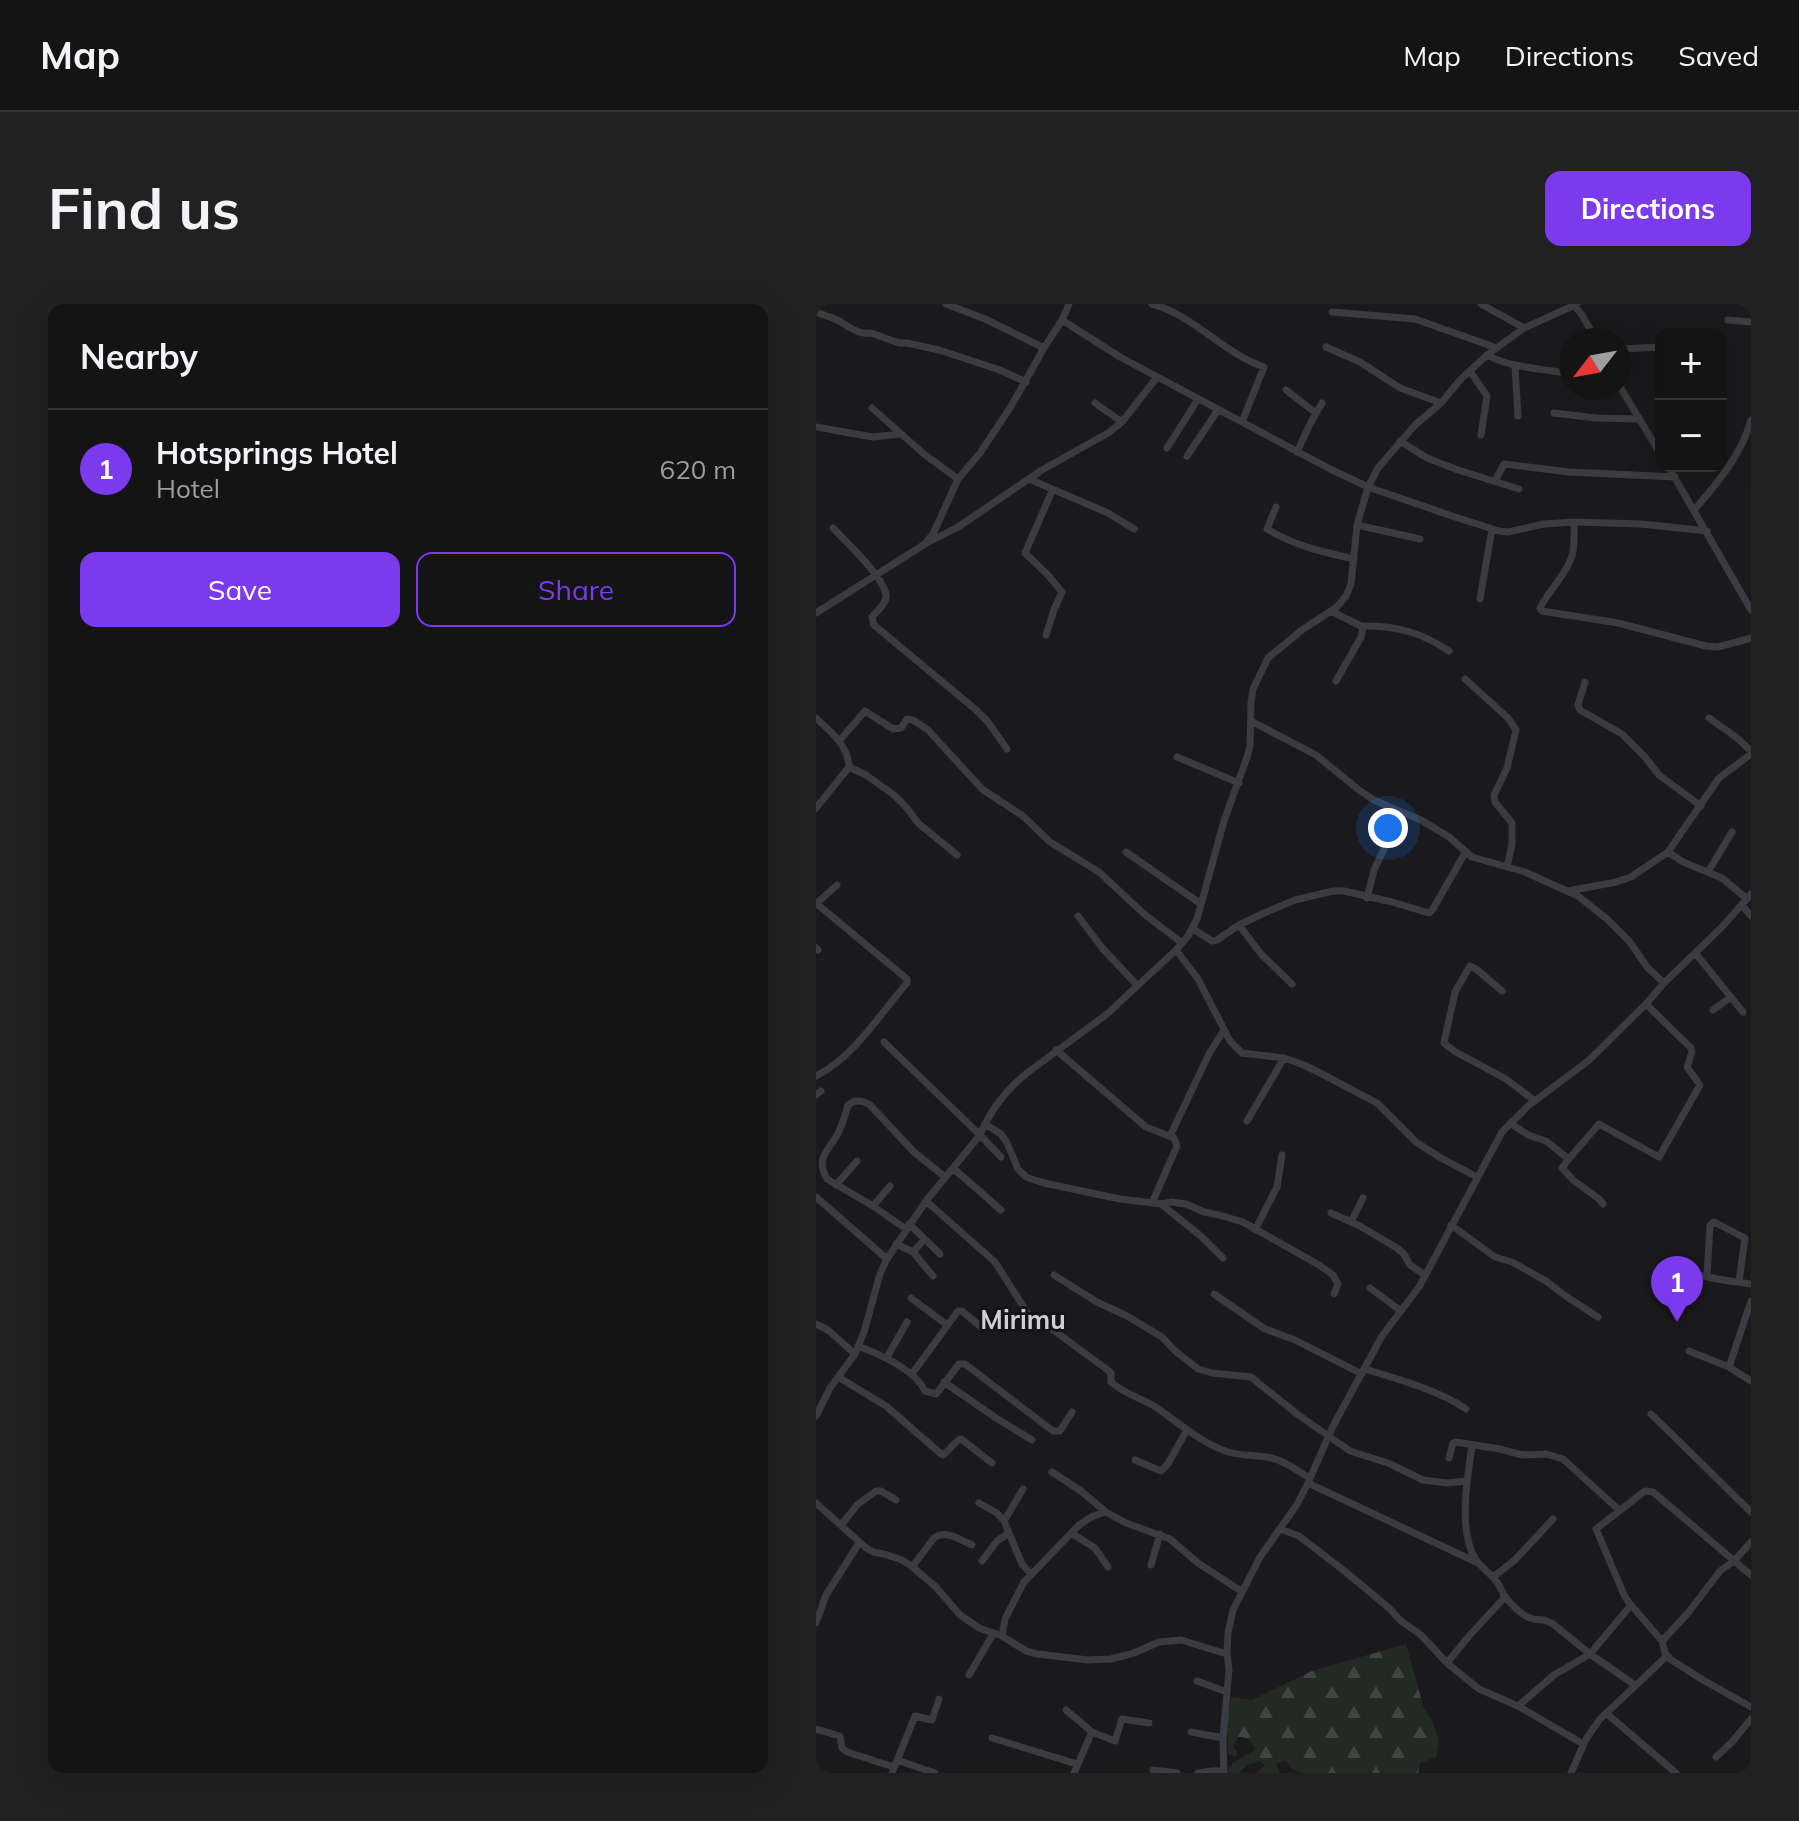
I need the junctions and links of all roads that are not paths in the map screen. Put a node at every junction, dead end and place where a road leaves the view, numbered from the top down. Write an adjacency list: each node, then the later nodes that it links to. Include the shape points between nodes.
1 (946, 304): 15 (street)
2 (1069, 304): 8 (street)
3 (1152, 304): 38 (street, via 1264,367)
4 (1481, 304): 11 (street)
5 (1575, 305): 11 (street); 12 (street)
6 (816, 312): 23 (street, via 857,332 939,350)
7 (1332, 312): 16 (street, via 1415,319)
8 (1062, 320): 15 (street); 22 (street)
9 (1728, 320): 10 (street)
10 (1751, 322)
11 (1524, 328): 16 (street)
12 (1589, 328)
13 (1326, 347): 29 (street, via 1400,388)
14 (1655, 347): 17 (street)
15 (1044, 348): 23 (street)
16 (1497, 348): 18 (street)
17 (1631, 348)
18 (1487, 355): 19 (street); 20 (street)
19 (1515, 366): 21 (street); 34 (street)
20 (1470, 371): 29 (street); 42 (street, via 1487,396)
21 (1559, 372)
22 (1157, 377): 25 (street); 37 (street)
23 (1026, 382): 50 (street)
24 (1286, 390): 32 (street)
25 (1198, 399): 31 (street); 45 (street)
26 (1627, 400): 35 (street)
27 (1095, 403): 37 (street)
28 (1322, 403): 32 (street)
29 (1441, 403): 43 (street)
30 (872, 408): 41 (street)
31 (1218, 410): 38 (street); 47 (street)
32 (1316, 413): 46 (street)
33 (1554, 413): 35 (street)
34 (1518, 416)
35 (1638, 419): 44 (street)
36 (1751, 420): 40 (street)
37 (1122, 422): 51 (street)
38 (1242, 422): 46 (street)
39 (816, 427): 41 (street, via 873,437)
40 (1750, 430): 57 (street, via 1720,481)
41 (901, 434): 50 (street)
42 (1481, 435)
43 (1400, 441): 52 (street, via 1427,458); 53 (street)
44 (1655, 446)
45 (1167, 448)
46 (1297, 452): 53 (street)
47 (1187, 456)
48 (1672, 472): 49 (street)
49 (1675, 477): 52 (street, via 1504,464); 57 (street)
50 (958, 479): 65 (street)
51 (1029, 479): 55 (street); 65 (street)
52 (1495, 481): 54 (street)
53 (1368, 487): 59 (street); 62 (street)
54 (1519, 489)
55 (1052, 491): 61 (street); 73 (street, via 1025,550 1062,592)
56 (1276, 507): 66 (street, via 1267,529 1296,545)
57 (1694, 510): 63 (street)
58 (1574, 522): 62 (street, via 1508,532); 63 (street); 74 (street, via 1571,559 1542,611 1618,623 1706,646)
59 (1357, 525): 64 (street); 66 (street)
60 (833, 528): 67 (street)
61 (1134, 529)
62 (1492, 529): 68 (street)
63 (1707, 531): 69 (street)
64 (1420, 539)
65 (925, 544): 67 (street)
66 (1354, 559): 70 (street, via 1346,596)
67 (876, 576): 71 (street); 83 (street, via 886,596 872,617 874,625 975,709)
68 (1480, 599)
69 (1751, 610)
70 (1331, 611): 72 (street); 81 (street, via 1268,658 1253,689)
71 (816, 613)
72 (1361, 626): 75 (street, via 1398,627); 77 (street, via 1361,637)
73 (1046, 635)
74 (1751, 638)
75 (1449, 651)
76 (1465, 679): 96 (street, via 1516,730 1494,795 1512,823)
77 (1336, 681)
78 (1585, 682): 88 (street, via 1580,710 1622,734 1659,775)
79 (816, 718): 82 (street)
80 (1709, 718): 84 (street)
81 (1251, 721): 87 (street); 90 (street, via 1316,755 1359,790)
82 (839, 741): 86 (street); 108 (street, via 865,711 893,729 907,719 920,724 982,789 1099,872)
83 (1007, 749)
84 (1751, 753): 88 (street, via 1719,778)
85 (1177, 757): 87 (street)
86 (849, 767): 89 (street); 95 (street, via 894,795)
87 (1239, 783): 103 (street)
88 (1701, 806): 93 (street)
89 (816, 808)
90 (1399, 811): 94 (street, via 1449,837); 100 (street)
91 (1732, 832): 97 (street)
92 (1126, 852): 103 (street)
93 (1668, 852): 97 (street); 99 (street, via 1631,877)
94 (1465, 853): 96 (street); 100 (street, via 1429,913)
95 (957, 855)
96 (1507, 867): 99 (street)
97 (1708, 872): 101 (street)
98 (837, 885): 102 (street)
99 (1568, 891): 110 (street, via 1607,919)
100 (1367, 898): 106 (street, via 1337,891 1319,894)
101 (1747, 900): 105 (street); 109 (street)
102 (816, 904): 122 (street, via 907,979 843,1057)
103 (1201, 904): 107 (street)
104 (1078, 916): 112 (street)
105 (1751, 916)
106 (1239, 925): 107 (street, via 1212,941); 111 (street)
107 (1193, 929): 108 (street)
108 (1179, 946): 112 (street); 118 (street)
109 (1696, 954): 110 (street); 114 (street)
110 (1664, 983): 115 (street)
111 (1292, 984)
112 (1137, 985): 120 (street)
113 (1502, 991): 123 (street, via 1470,966 1455,992 1444,1043)
114 (1731, 997): 116 (street); 117 (street)
115 (1646, 1004): 123 (street, via 1588,1061); 133 (street, via 1691,1048 1687,1067 1700,1085 1660,1157 1599,1124)
116 (1713, 1010)
117 (1743, 1012)
118 (1224, 1030): 121 (street, via 1242,1053); 128 (street)
119 (884, 1042): 127 (street)
120 (1056, 1050): 126 (street, via 1014,1083); 128 (street, via 1146,1127)
121 (1284, 1058): 124 (street); 137 (street, via 1377,1103 1416,1142)
122 (816, 1076)
123 (1535, 1101): 125 (street)
124 (1247, 1121)
125 (1510, 1123): 133 (street, via 1546,1141); 137 (street)
126 (985, 1124): 127 (street); 143 (street, via 1001,1134 1026,1177)
127 (980, 1135): 132 (street); 135 (street)
128 (1170, 1136): 143 (street, via 1177,1146)
129 (816, 1148): 131 (street)
130 (1282, 1155): 151 (street, via 1277,1187)
131 (823, 1156): 136 (street, via 848,1105 863,1101); 138 (street, via 824,1173)
132 (1001, 1157)
133 (1568, 1160): 144 (street, via 1562,1168)
134 (857, 1161): 138 (street)
135 (953, 1168): 136 (street); 146 (street)
136 (945, 1177): 142 (street)
137 (1477, 1177): 149 (street)
138 (836, 1185): 145 (street)
139 (890, 1186): 145 (street)
140 (816, 1197): 157 (street)
141 (1363, 1198): 148 (street)
142 (926, 1201): 150 (street); 189 (street, via 995,1262 1028,1314 1109,1371 1112,1383)
143 (1156, 1204): 151 (street, via 1186,1204); 156 (street)
144 (1603, 1204)
145 (873, 1206): 150 (street)
146 (1001, 1210)
147 (1331, 1213): 148 (street)
148 (1351, 1222): 160 (street, via 1397,1248)
149 (1451, 1225): 160 (street); 171 (street)
150 (907, 1227): 152 (street); 153 (street)
151 (1255, 1230): 167 (street, via 1333,1275 1338,1282)
152 (924, 1240): 154 (street); 155 (street)
153 (896, 1244): 154 (street); 157 (street)
154 (913, 1252): 161 (street)
155 (940, 1254)
156 (1223, 1258)
157 (887, 1259): 176 (street)
158 (1694, 1274): 162 (street)
159 (1054, 1275): 190 (street, via 1162,1337 1198,1369 1251,1377)
160 (1425, 1275): 170 (street)
161 (933, 1276)
162 (1707, 1276): 163 (street); 163 (street, via 1714,1222 1745,1238)
163 (1739, 1282): 164 (street)
164 (1751, 1284)
165 (1370, 1288): 170 (street)
166 (1214, 1294): 180 (street, via 1265,1329)
167 (1334, 1294)
168 (911, 1298): 174 (street)
169 (1751, 1301): 179 (street)
170 (1401, 1311): 180 (street)
171 (1598, 1317)
172 (907, 1322): 178 (street)
173 (816, 1324): 176 (street)
174 (947, 1325): 175 (street, via 960,1310); 181 (street)
175 (981, 1327)
176 (856, 1350): 178 (street); 182 (street)
177 (1689, 1351): 179 (street)
178 (887, 1357): 181 (street)
179 (1729, 1367): 183 (street)
180 (1364, 1372): 185 (street, via 1419,1387); 190 (street)
181 (912, 1374): 184 (street, via 925,1391 936,1394)
182 (838, 1377): 188 (street); 195 (street, via 886,1406 943,1455 961,1439)
183 (1751, 1381)
184 (944, 1382): 186 (street, via 965,1364 1053,1431 1060,1431); 191 (street)
185 (1466, 1409)
186 (1072, 1412)
187 (1651, 1414): 205 (street)
188 (816, 1416)
189 (1187, 1430): 194 (street, via 1161,1471); 197 (street, via 1222,1450 1286,1463)
190 (1328, 1435): 197 (street); 198 (street, via 1350,1451 1423,1480)
191 (1032, 1440)
192 (1472, 1445): 193 (street, via 1454,1442); 198 (street); 203 (street, via 1557,1456)
193 (1449, 1458)
194 (1135, 1460)
195 (992, 1463)
196 (1052, 1472): 204 (street)
197 (1309, 1480): 209 (street); 218 (street)
198 (1467, 1481): 218 (street, via 1467,1536)
199 (1023, 1489): 207 (street)
200 (896, 1500): 208 (street, via 876,1491)
201 (816, 1503): 208 (street)
202 (979, 1503): 207 (street)
203 (1619, 1510): 217 (street, via 1645,1491 1653,1492); 227 (street, via 1596,1529)
204 (1106, 1512): 211 (street); 212 (street)
205 (1751, 1512)
206 (1553, 1519): 224 (street)
207 (1004, 1521): 210 (street)
208 (841, 1525): 214 (street)
209 (1280, 1529): 225 (street); 234 (street, via 1299,1536 1347,1573)
210 (1009, 1533): 216 (street); 222 (street)
211 (1071, 1533): 221 (street, via 1095,1548); 222 (street)
212 (1160, 1534): 219 (street); 225 (street)
213 (1751, 1542): 217 (street)
214 (859, 1543): 220 (street); 228 (street, via 826,1595)
215 (972, 1545): 220 (street, via 939,1535)
216 (982, 1561)
217 (1734, 1561): 223 (street); 230 (street)
218 (1478, 1563): 224 (street)
219 (1151, 1565)
220 (912, 1567): 229 (street, via 960,1615)
221 (1108, 1567)
222 (1031, 1574): 229 (street)
223 (1751, 1575)
224 (1493, 1577): 226 (street)
225 (1241, 1591): 231 (street)
226 (1505, 1597): 232 (street, via 1532,1619 1553,1624); 234 (street)
227 (1631, 1605): 230 (street); 232 (street)
228 (816, 1623)
229 (998, 1635): 231 (street, via 1026,1651 1088,1660 1111,1659 1170,1640); 235 (street)
230 (1662, 1641): 233 (street)
231 (1227, 1654): 238 (street)
232 (1590, 1654): 237 (street); 240 (street, via 1554,1675)
233 (1667, 1656): 237 (street); 241 (street)
234 (1447, 1663): 240 (street, via 1479,1689)
235 (969, 1675)
236 (1197, 1681): 238 (street)
237 (1635, 1685): 243 (street)
238 (1227, 1692): 250 (street)
239 (939, 1699): 254 (street, via 932,1720 915,1716)
240 (1518, 1706): 251 (street)
241 (1751, 1707)
242 (1066, 1710): 247 (street)
243 (1606, 1713): 251 (street); 262 (street)
244 (1751, 1719): 252 (street)
245 (1149, 1723): 247 (street, via 1122,1719 1115,1741)
246 (816, 1729): 254 (street, via 840,1736 847,1752)
247 (1092, 1732): 253 (street)
248 (1191, 1732): 250 (street)
249 (992, 1738): 253 (street)
250 (1223, 1738): 256 (street)
251 (1583, 1744): 257 (street)
252 (1716, 1757)
253 (1077, 1764): 259 (street)
254 (894, 1767): 258 (street)
255 (1153, 1770): 260 (street)
256 (1224, 1772): 261 (street)
257 (1573, 1772)
258 (935, 1773)
259 (1074, 1773)
260 (1177, 1773)
261 (1198, 1773)
262 (1676, 1773)

